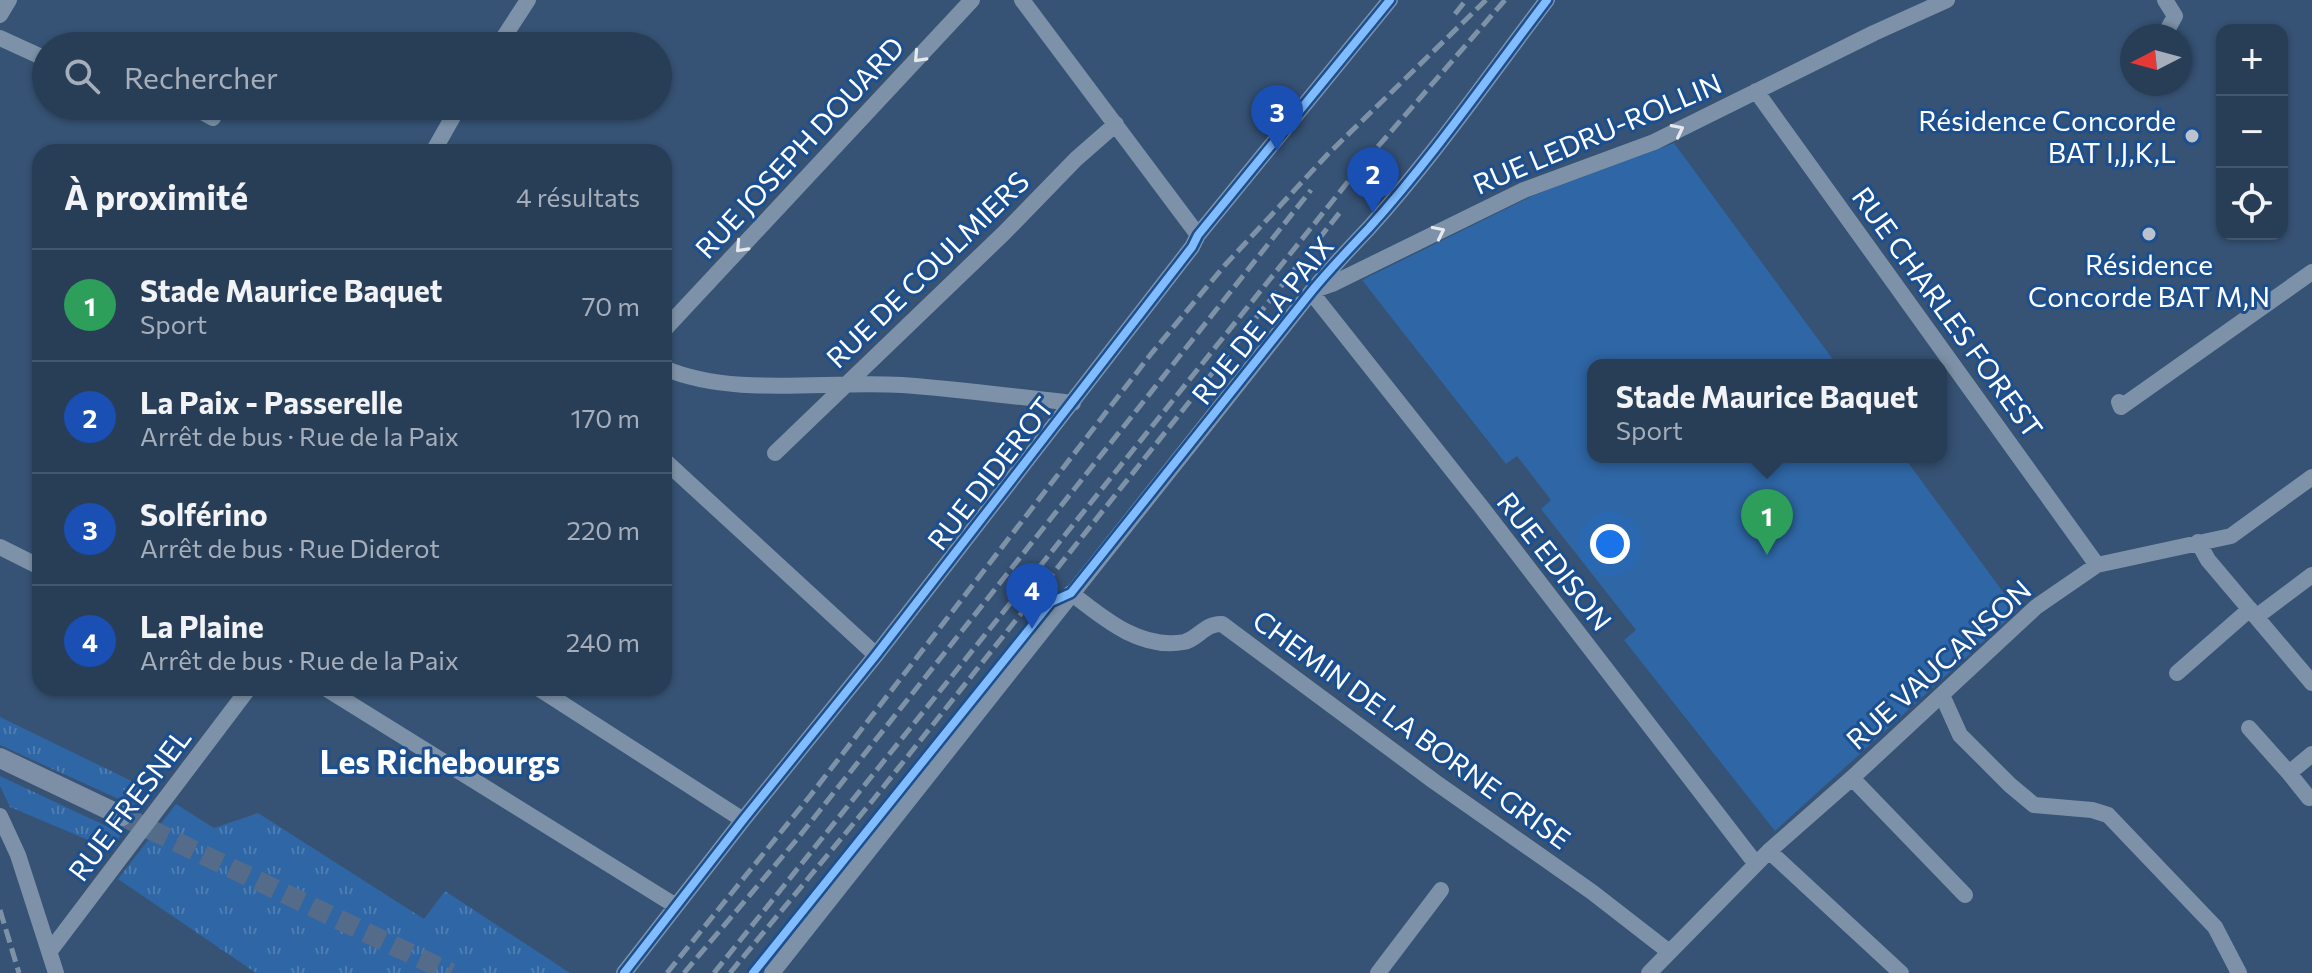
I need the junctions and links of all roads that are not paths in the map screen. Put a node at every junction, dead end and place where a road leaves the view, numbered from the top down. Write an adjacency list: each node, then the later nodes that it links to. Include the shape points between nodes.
1 (9, 0): 9 (street)
2 (528, 0): 11 (street)
3 (972, 0): 23 (street, RUE JOSEPH DOUARD, one-way to 23)
4 (1022, 0): 16 (street)
5 (1390, 0): 18 (street, RUE DIDEROT)
6 (1547, 0): 19 (street, RUE DE LA PAIX, via 1415,171)
7 (1947, 0): 14 (street, RUE LEDRU-ROLLIN)
8 (2165, 0): 10 (street, via 2175,16)
9 (0, 15)
10 (2171, 24)
11 (507, 32)
12 (0, 38): 13 (street)
13 (32, 53)
14 (1756, 91): 21 (street, RUE LEDRU-ROLLIN, one-way to 14, via 1524,190 1654,142); 34 (street, RUE CHARLES FOREST)
15 (450, 120): 17 (street)
16 (1116, 124): 18 (street); 25 (street, RUE DE COULMIERS)
17 (436, 144)
18 (1198, 235): 27 (street, RUE DIDEROT)
19 (1343, 253): 21 (street); 22 (street, RUE DE LA PAIX)
20 (2312, 272): 26 (street, via 2121,407)
21 (1352, 273): 22 (street, RUE LEDRU-ROLLIN)
22 (1311, 292): 36 (street, RUE DE LA PAIX); 55 (street, RUE EDISON)
23 (672, 321)
24 (672, 372): 25 (street, via 742,385)
25 (846, 383): 27 (street); 28 (street, RUE DE COULMIERS)
26 (2119, 402)
27 (1073, 403): 38 (street, RUE DIDEROT)
28 (775, 453)
29 (672, 467): 38 (street)
30 (2312, 477): 31 (street, RUE VAUCANSON, via 2231,536)
31 (2198, 542): 34 (street, RUE VAUCANSON); 37 (street)
32 (0, 547): 33 (street)
33 (32, 563)
34 (2097, 565): 41 (street, RUE VAUCANSON, via 2036,607)
35 (2312, 575): 37 (street)
36 (1071, 593): 60 (street, CHEMIN DE LA BORNE GRISE, via 1115,627 1151,641 1186,642 1212,624 1222,624); 63 (street, RUE DE LA PAIX)
37 (2253, 613): 39 (street); 40 (street)
38 (876, 655): 53 (street, RUE DIDEROT)
39 (2177, 673)
40 (2312, 683)
41 (1942, 695): 49 (street, RUE VAUCANSON); 67 (street, via 1960,735 2034,805 2108,815 2215,927)
42 (243, 696): 59 (street, RUE FRESNEL)
43 (338, 696): 58 (street)
44 (550, 696): 53 (street)
45 (2249, 728): 48 (street)
46 (2312, 754): 48 (street)
47 (0, 758): 52 (main road)
48 (2289, 773): 50 (street)
49 (1852, 778): 54 (street, RUE VAUCANSON); 57 (street)
50 (2309, 798)
51 (0, 816): 59 (street)
52 (122, 816)
53 (743, 820): 58 (street, RUE DIDEROT)
54 (1769, 851): 55 (street, RUE VAUCANSON); 66 (street)
55 (1756, 864): 60 (street, RUE VAUCANSON)
56 (1441, 890): 64 (street)
57 (1965, 895)
58 (676, 906): 62 (street, RUE DIDEROT)
59 (50, 951): 61 (street)
60 (1668, 951): 65 (street, RUE VAUCANSON)
61 (56, 973)
62 (624, 973)
63 (772, 973)
64 (1378, 973)
65 (1649, 973)
66 (1901, 973)
67 (2239, 973)

